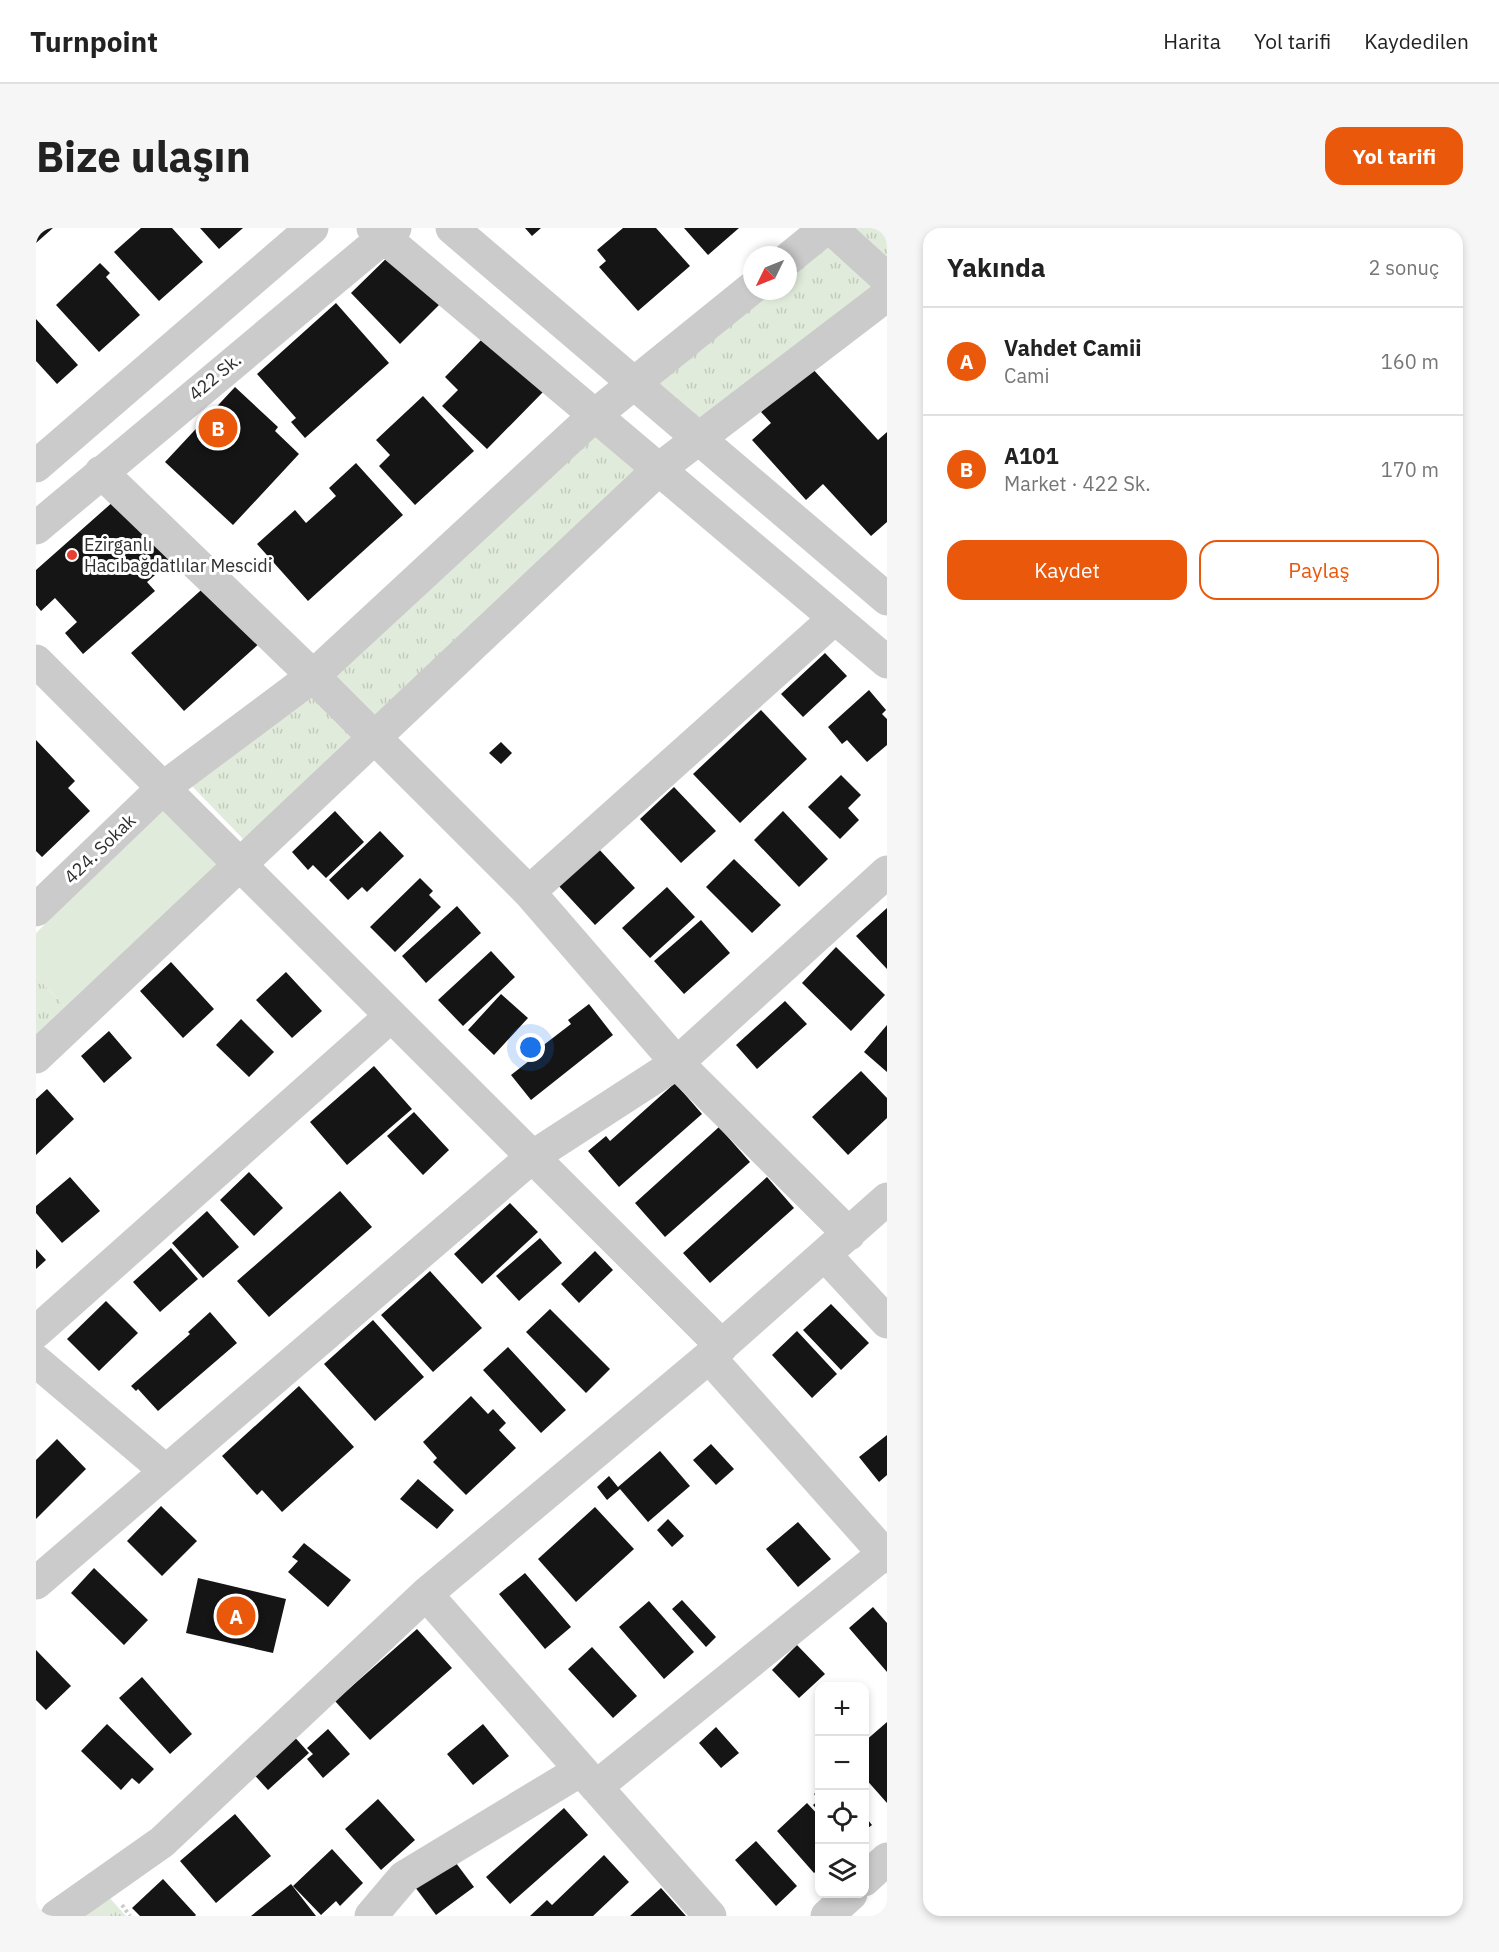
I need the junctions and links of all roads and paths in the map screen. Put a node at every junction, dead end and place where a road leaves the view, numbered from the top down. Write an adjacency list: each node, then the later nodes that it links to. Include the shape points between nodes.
1 (312, 228): 13 (street)
2 (452, 228): 10 (street)
3 (826, 228): 6 (street)
4 (831, 228): 7 (street)
5 (385, 231): 11 (street); 15 (street, 422 Sk.)
6 (797, 252)
7 (887, 279)
8 (743, 295): 10 (street, 424. Sokak)
9 (887, 295): 12 (street)
10 (634, 383): 11 (street, 424. Sokak); 12 (street)
11 (595, 415): 14 (street); 21 (street, 424. Sokak)
12 (699, 439): 14 (street); 17 (street)
13 (36, 466)
14 (659, 470): 18 (street); 22 (street)
15 (101, 472): 16 (street, 422 Sk.); 21 (street)
16 (36, 528)
17 (887, 599)
18 (835, 618): 20 (street); 26 (street)
19 (36, 662): 23 (street)
20 (887, 662)
21 (313, 676): 22 (street); 23 (street, 424. Sokak)
22 (373, 737): 24 (street); 26 (street)
23 (163, 788): 24 (street); 27 (street, 424. Sokak)
24 (239, 865): 28 (street); 29 (street)
25 (887, 872): 30 (street)
26 (529, 892): 30 (street)
27 (36, 910)
28 (391, 1016): 31 (street); 35 (street)
29 (36, 1057)
30 (677, 1063): 31 (street); 33 (street)
31 (532, 1156): 36 (street); 38 (street)
32 (887, 1199): 33 (street)
33 (837, 1244): 34 (street); 36 (street)
34 (887, 1322)
35 (36, 1332)
36 (715, 1352): 39 (street); 41 (street)
37 (36, 1361): 38 (street)
38 (166, 1471): 40 (street)
39 (886, 1553): 42 (street)
40 (36, 1582)
41 (426, 1594): 42 (street); 46 (street, via 162,1842)
42 (589, 1778): 47 (street, via 404,1877); 48 (street)
43 (887, 1859): 44 (street)
44 (869, 1875)
45 (846, 1898): 49 (street)
46 (57, 1916)
47 (371, 1916)
48 (711, 1916)
49 (827, 1916)

